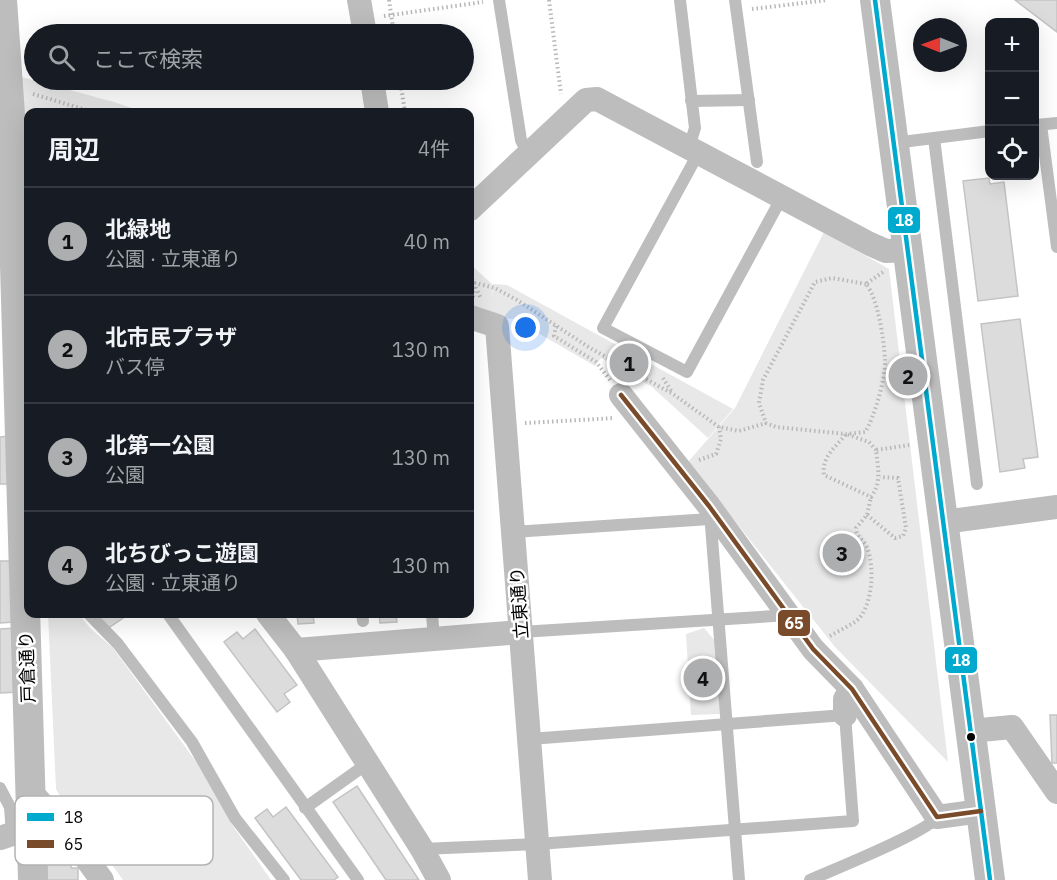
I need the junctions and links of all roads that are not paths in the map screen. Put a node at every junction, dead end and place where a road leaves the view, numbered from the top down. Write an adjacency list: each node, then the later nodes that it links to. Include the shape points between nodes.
1 (2, 0): 13 (street, 戸倉通り, via 10,87)
2 (499, 0): 18 (lane, via 521,140)
3 (680, 0): 8 (lane)
4 (875, 0): 16 (street)
5 (736, 5): 7 (lane)
6 (374, 90): 9 (street)
7 (749, 100): 8 (lane); 19 (lane)
8 (691, 101): 17 (lane)
9 (376, 108)
10 (1057, 123): 11 (lane)
11 (1039, 125)
12 (1038, 126): 22 (lane)
13 (6, 129): 25 (street, 戸倉通り)
14 (985, 132): 15 (lane)
15 (934, 138): 16 (lane); 27 (lane)
16 (894, 143): 23 (street)
17 (694, 150): 18 (street, via 597,99 586,100); 20 (street); 20 (lane, via 603,327 687,372)
18 (528, 154): 21 (street)
19 (757, 162)
20 (782, 197): 23 (street)
21 (474, 205)
22 (1057, 247)
23 (898, 260): 30 (street)
24 (474, 318): 31 (street, 立東通り, via 497,326)
25 (24, 381)
26 (621, 395): 29 (street)
27 (977, 484)
28 (1057, 507): 30 (street)
29 (710, 513): 31 (lane); 32 (street); 38 (lane)
30 (943, 522): 45 (street)
31 (513, 532): 39 (street, 立東通り)
32 (790, 615): 38 (lane); 42 (street, via 813,649)
33 (27, 618): 49 (street, 戸倉通り)
34 (93, 618): 64 (lane, via 118,644 192,742 235,818)
35 (171, 618): 53 (lane)
36 (271, 618): 41 (street)
37 (432, 618): 40 (lane)
38 (719, 619): 39 (lane); 44 (lane)
39 (521, 632): 40 (street); 46 (street, 立東通り)
40 (434, 639): 41 (street)
41 (296, 650): 47 (street)
42 (852, 689): 43 (street, via 845,699); 55 (street)
43 (845, 716): 44 (lane); 56 (lane, via 853,820)
44 (727, 723): 46 (lane); 56 (lane)
45 (970, 731): 50 (street, via 1012,727); 54 (street)
46 (530, 739): 58 (street, 立東通り)
47 (368, 763): 53 (lane); 59 (street)
48 (0, 788): 57 (lane, via 10,807)
49 (31, 792): 51 (street, 戸倉通り); 52 (street)
50 (1057, 792)
51 (29, 796)
52 (35, 796)
53 (305, 808): 65 (lane)
54 (981, 811): 55 (street); 70 (street)
55 (937, 817): 69 (lane, via 914,833)
56 (735, 830): 58 (lane); 68 (lane)
57 (11, 831)
58 (538, 844): 59 (lane); 67 (street, 立東通り)
59 (422, 849): 66 (street)
60 (26, 865): 62 (street, 戸倉通り)
61 (91, 865): 63 (street)
62 (33, 880)
63 (102, 880)
64 (284, 880)
65 (357, 880)
66 (438, 880)
67 (540, 880)
68 (739, 880)
69 (810, 880)
70 (990, 880)

